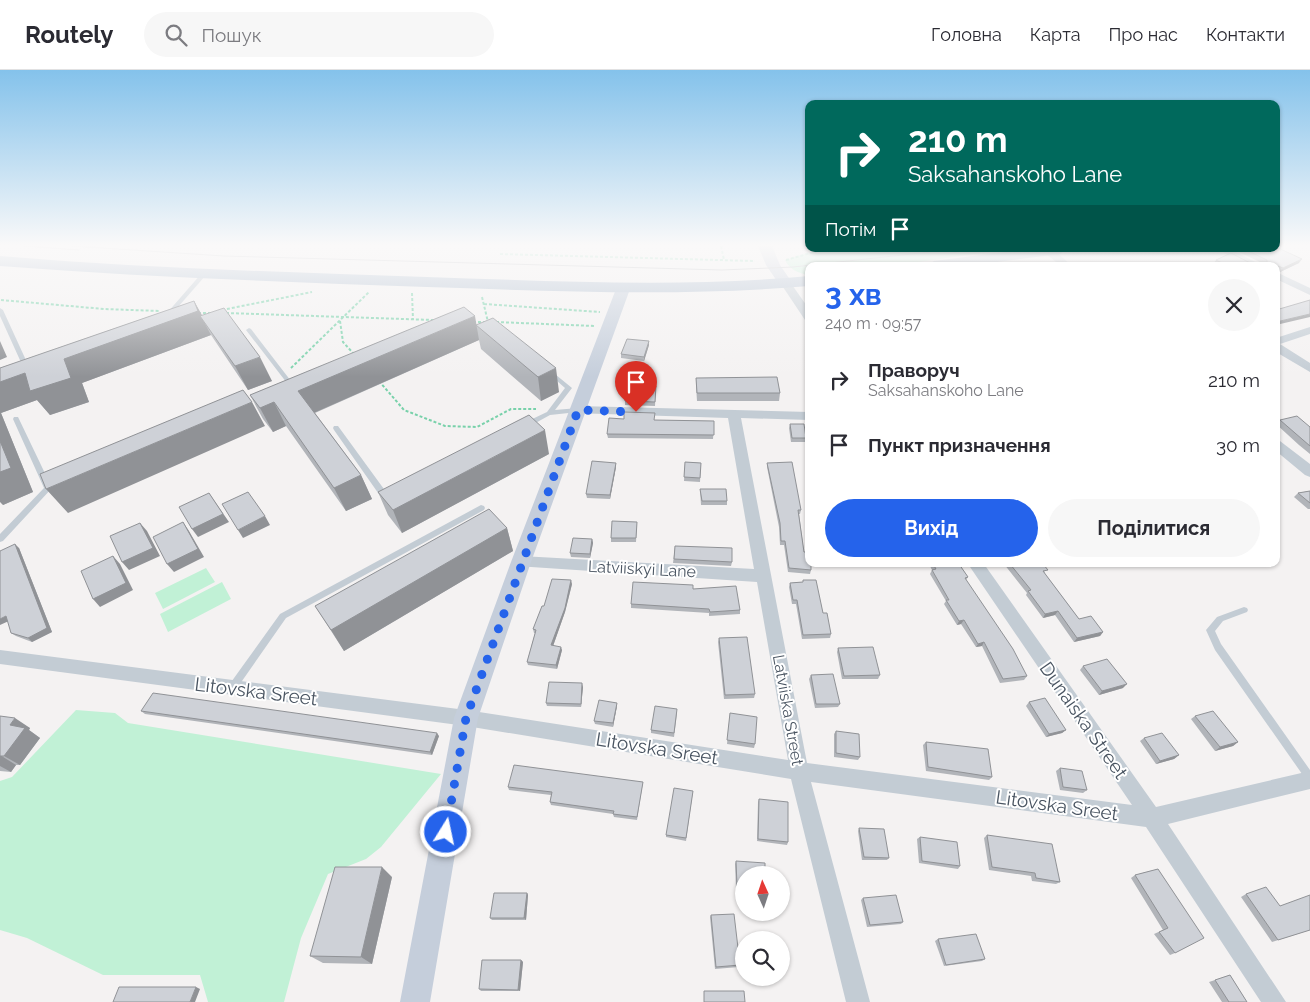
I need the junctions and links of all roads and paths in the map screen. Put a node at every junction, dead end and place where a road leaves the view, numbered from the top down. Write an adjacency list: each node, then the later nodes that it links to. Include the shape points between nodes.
1 (190, 289): 9 (lane)
2 (623, 289): 13 (street)
3 (790, 289): 10 (street)
4 (360, 290): 12 (path, via 370,290)
5 (412, 291): 14 (path)
6 (312, 292): 11 (path)
7 (0, 300): 9 (path)
8 (0, 310): 28 (lane)
9 (171, 312): 11 (path); 18 (lane)
10 (805, 312)
11 (209, 313): 12 (path)
12 (344, 317): 14 (path); 16 (path)
13 (612, 319): 19 (path); 19 (path, via 484,304); 35 (street)
14 (413, 320): 15 (path)
15 (441, 320)
16 (340, 321): 24 (path, via 343,342); 29 (path)
17 (469, 321): 19 (path)
18 (162, 322)
19 (488, 322)
20 (249, 330): 29 (lane)
21 (1310, 330): 22 (street)
22 (1280, 341)
23 (1280, 349): 25 (street)
24 (354, 354)
25 (1310, 368)
26 (546, 369): 36 (lane, via 570,388)
27 (38, 370): 28 (lane)
28 (29, 373): 30 (lane)
29 (283, 375): 33 (lane)
30 (22, 376)
31 (378, 381): 36 (path, via 404,410 445,426 477,427 511,409)
32 (301, 384): 33 (lane)
33 (292, 387): 34 (lane)
34 (283, 391)
35 (578, 410): 36 (lane); 37 (street); 49 (street)
36 (551, 411): 40 (lane)
37 (734, 414): 38 (street); 51 (street, Latviiska Street)
38 (805, 416)
39 (16, 419): 45 (lane)
40 (523, 427)
41 (336, 428): 46 (lane, via 387,499)
42 (1280, 446): 43 (street)
43 (1310, 472)
44 (57, 484): 45 (lane)
45 (48, 488): 48 (lane)
46 (395, 495)
47 (481, 508): 54 (lane, via 283,616)
48 (0, 539)
49 (521, 562): 51 (street, Latviiskyi Lane); 55 (street)
50 (978, 567): 58 (street, Dunaiska Street)
51 (763, 576): 56 (street, Latviiska Street)
52 (1244, 610): 57 (lane, via 1220,619 1210,630 1218,647)
53 (0, 657): 54 (street, Litovska Sreet)
54 (232, 688): 55 (street, Litovska Sreet)
55 (466, 718): 56 (street, Litovska Sreet); 59 (street)
56 (799, 771): 58 (street, Litovska Sreet); 60 (street, Latviiska Street)
57 (1310, 779): 58 (street, Litovska Sreet)
58 (1152, 818): 61 (street, Dunaiska Street)
59 (415, 1002)
60 (858, 1002)
61 (1274, 1002)

